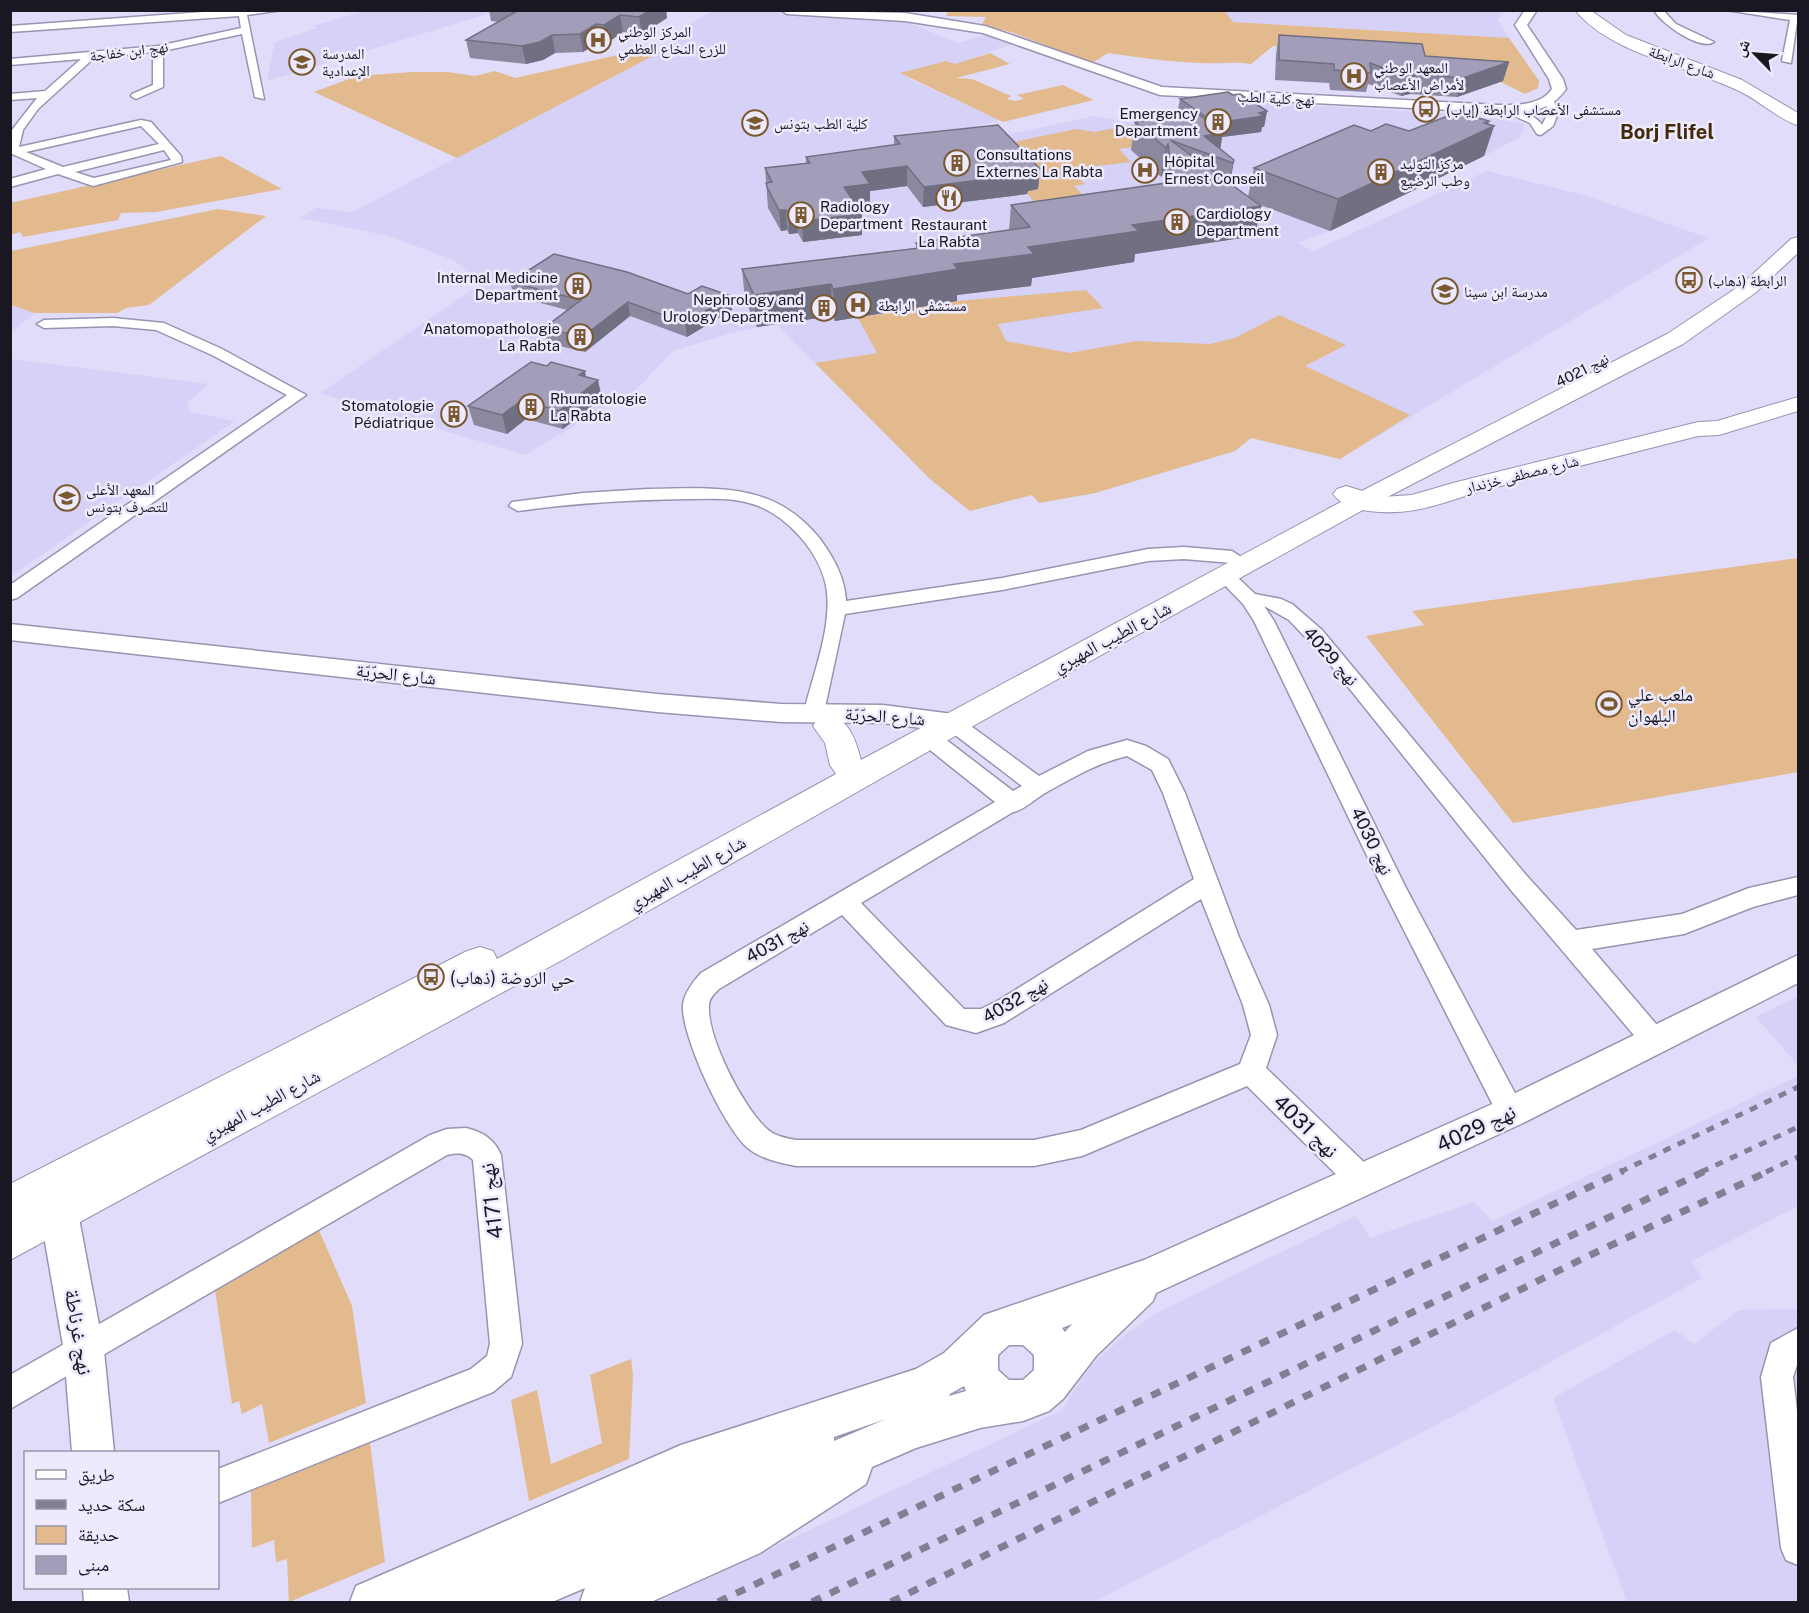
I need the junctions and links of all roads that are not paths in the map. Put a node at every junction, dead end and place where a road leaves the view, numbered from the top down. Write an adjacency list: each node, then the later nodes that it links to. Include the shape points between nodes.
1 (278, 10): 7 (street)
2 (787, 10): 22 (street, نهج كلية الطب, via 960,24 1000,34 1160,91)
3 (1531, 10): 21 (street, via 1521,25 1556,79 1559,89)
4 (1581, 10): 8 (main road, شارع الرابطة)
5 (1658, 10): 12 (street, via 1664,20)
6 (1730, 10): 9 (street)
7 (242, 12): 10 (street); 11 (street)
8 (1593, 16): 25 (main road, شارع الرابطة, via 1623,39 1718,75)
9 (1797, 18): 15 (street)
10 (10, 28)
11 (246, 30): 13 (street, نهج ابن خفاجة); 20 (street)
12 (1709, 42)
13 (158, 49): 14 (street, نهج ابن خفاجة); 19 (street, via 158,87)
14 (90, 57): 16 (street, نهج ابن خفاجة); 17 (street)
15 (1787, 61)
16 (10, 62)
17 (48, 94): 18 (street); 23 (street)
18 (10, 96)
19 (136, 96)
20 (260, 97)
21 (1549, 100): 22 (street, نهج كلية الطب); 22 (street, via 1553,113 1541,132 1534,121)
22 (1504, 109)
23 (25, 116): 24 (street); 27 (street, via 12,144)
24 (10, 119)
25 (1798, 120)
26 (166, 146): 27 (street, via 147,124 141,123); 28 (street); 28 (street, via 176,162 93,182)
27 (15, 151): 28 (street)
28 (59, 170): 29 (street)
29 (10, 183)
30 (1798, 219): 36 (main road, نهج 4021, via 1766,255 1675,320)
31 (1798, 243): 36 (main road, نهج 4021, via 1748,289 1675,339 1490,437)
32 (44, 324): 39 (street, via 113,322 159,326 298,395)
33 (1798, 392): 35 (main road, شارع مصطفى خزندار, via 1709,420)
34 (1798, 404): 35 (main road, شارع مصطفى خزندار, via 1719,428)
35 (1698, 429): 36 (main road, شارع مصطفى خزندار, via 1414,503 1382,505)
36 (1354, 497): 38 (main road, شارع الطيب المهيري)
37 (518, 506): 41 (street, via 631,495 712,494 759,501 792,521 822,555 836,590)
38 (1229, 566): 40 (street, نهج 4030); 41 (street, via 1184,553 1148,555 1002,584); 44 (main road, شارع الطيب المهيري)
39 (10, 594)
40 (1250, 600): 51 (street, نهج 4029, via 1274,600 1316,636); 55 (street, نهج 4030)
41 (836, 609): 43 (street)
42 (10, 632): 43 (street, شارع الحرّيّة)
43 (821, 719): 44 (street, شارع الحرّيّة); 45 (main road, via 840,740)
44 (927, 728): 45 (main road, شارع الطيب المهيري); 46 (street); 47 (street); 58 (main road, شارع الطيب المهيري, via 551,948)
45 (846, 765): 57 (main road, شارع الطيب المهيري, via 518,942)
46 (1038, 788): 47 (street, نهج 4031); 48 (street, نهج 4031, via 1112,750 1127,748 1150,758 1160,765 1174,792)
47 (1014, 804): 50 (street, نهج 4031)
48 (1206, 883): 50 (street, نهج 4032, via 1008,1008 972,1023 955,1017 885,940); 54 (street, نهج 4031, via 1263,1024 1264,1035)
49 (1798, 886): 51 (street, via 1749,898 1684,924 1579,941)
50 (845, 903): 54 (street, نهج 4031, via 710,981 696,1004 718,1080 756,1138 772,1147 796,1153 1034,1153 1082,1143)
51 (1569, 939): 53 (street, نهج 4029)
52 (1798, 968): 53 (street, نهج 4029)
53 (1653, 1039): 55 (street, نهج 4029)
54 (1251, 1072): 56 (street, نهج 4031)
55 (1511, 1112): 56 (street, نهج 4029)
56 (1362, 1180): 60 (street, نهج 4029)
57 (10, 1206)
58 (59, 1213): 59 (main road, شارع الطيب المهيري); 63 (street, نهج غرناطة)
59 (10, 1239)
60 (1149, 1277): 61 (street); 65 (street, via 1082,1341)
61 (996, 1334): 64 (street); 65 (street, via 1033,1329 1050,1348 1053,1360); 67 (street, via 979,1370 993,1393)
62 (1798, 1344): 71 (street, via 1782,1354 1777,1377)
63 (84, 1351): 66 (street, نهج 4171); 69 (street, نهج غرناطة); 70 (street, نهج 4171, via 440,1144 462,1140 481,1147 487,1155 506,1344 500,1366 482,1381)
64 (934, 1383): 72 (street, via 681,1466); 73 (street)
65 (1049, 1385): 67 (street, via 1030,1401)
66 (10, 1393)
67 (1012, 1402): 68 (street, via 980,1407)
68 (915, 1428): 74 (street); 75 (street, via 744,1538)
69 (93, 1451)
70 (219, 1486)
71 (1798, 1548)
72 (372, 1602)
73 (448, 1602)
74 (499, 1602)
75 (602, 1602)

